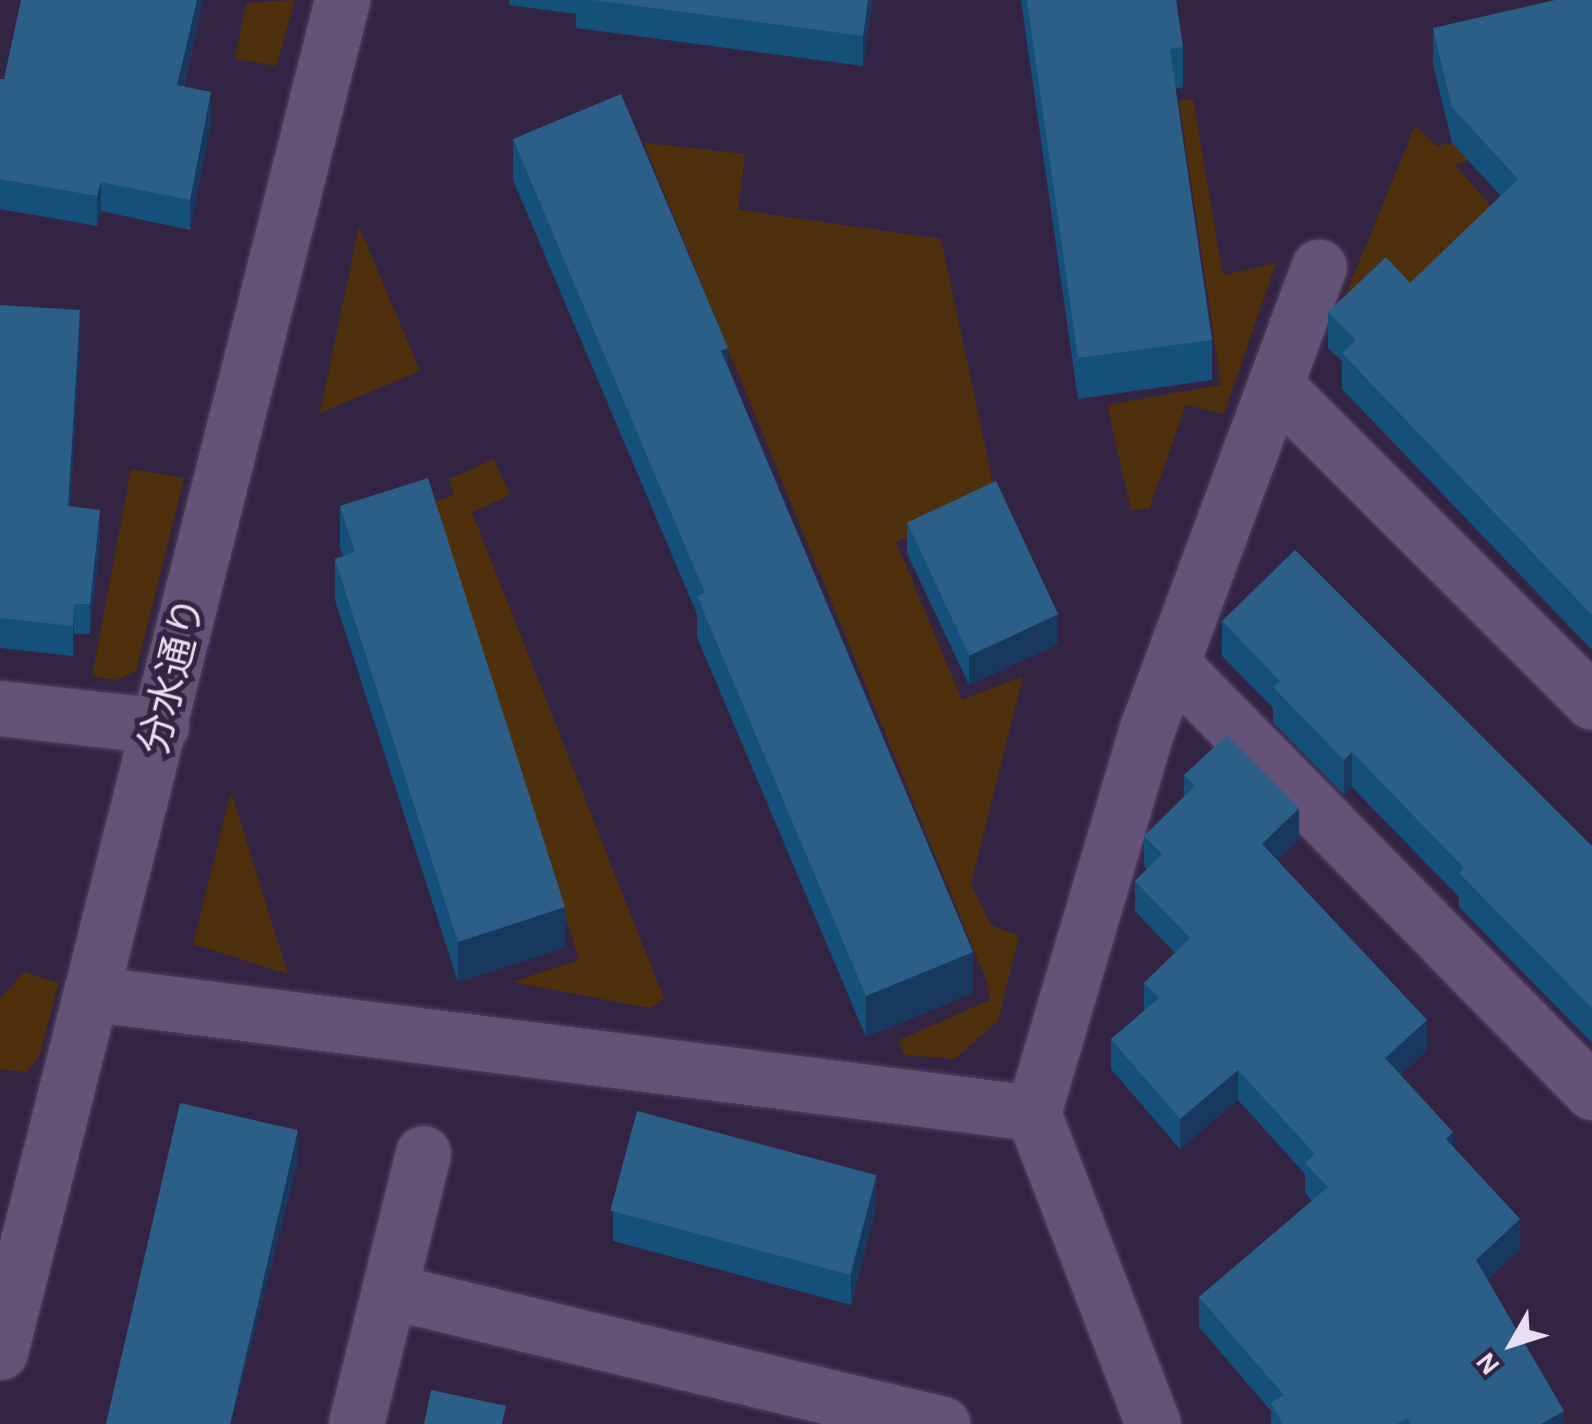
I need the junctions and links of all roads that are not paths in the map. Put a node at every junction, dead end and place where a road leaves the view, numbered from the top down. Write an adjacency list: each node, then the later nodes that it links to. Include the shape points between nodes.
1 (342, 0): 7 (street, 分水通り)
2 (1320, 267): 3 (street)
3 (1277, 387): 4 (street); 5 (street)
4 (1172, 664): 9 (street); 10 (street)
5 (1592, 702)
6 (0, 708): 7 (street)
7 (161, 726): 8 (street, 分水通り)
8 (95, 994): 10 (street); 13 (street, 分水通り)
9 (1592, 1092)
10 (1032, 1114): 17 (street)
11 (423, 1153): 12 (street)
12 (389, 1291): 14 (street); 15 (street)
13 (4, 1323)
14 (851, 1413): 16 (street)
15 (356, 1424)
16 (942, 1424)
17 (1153, 1424)

